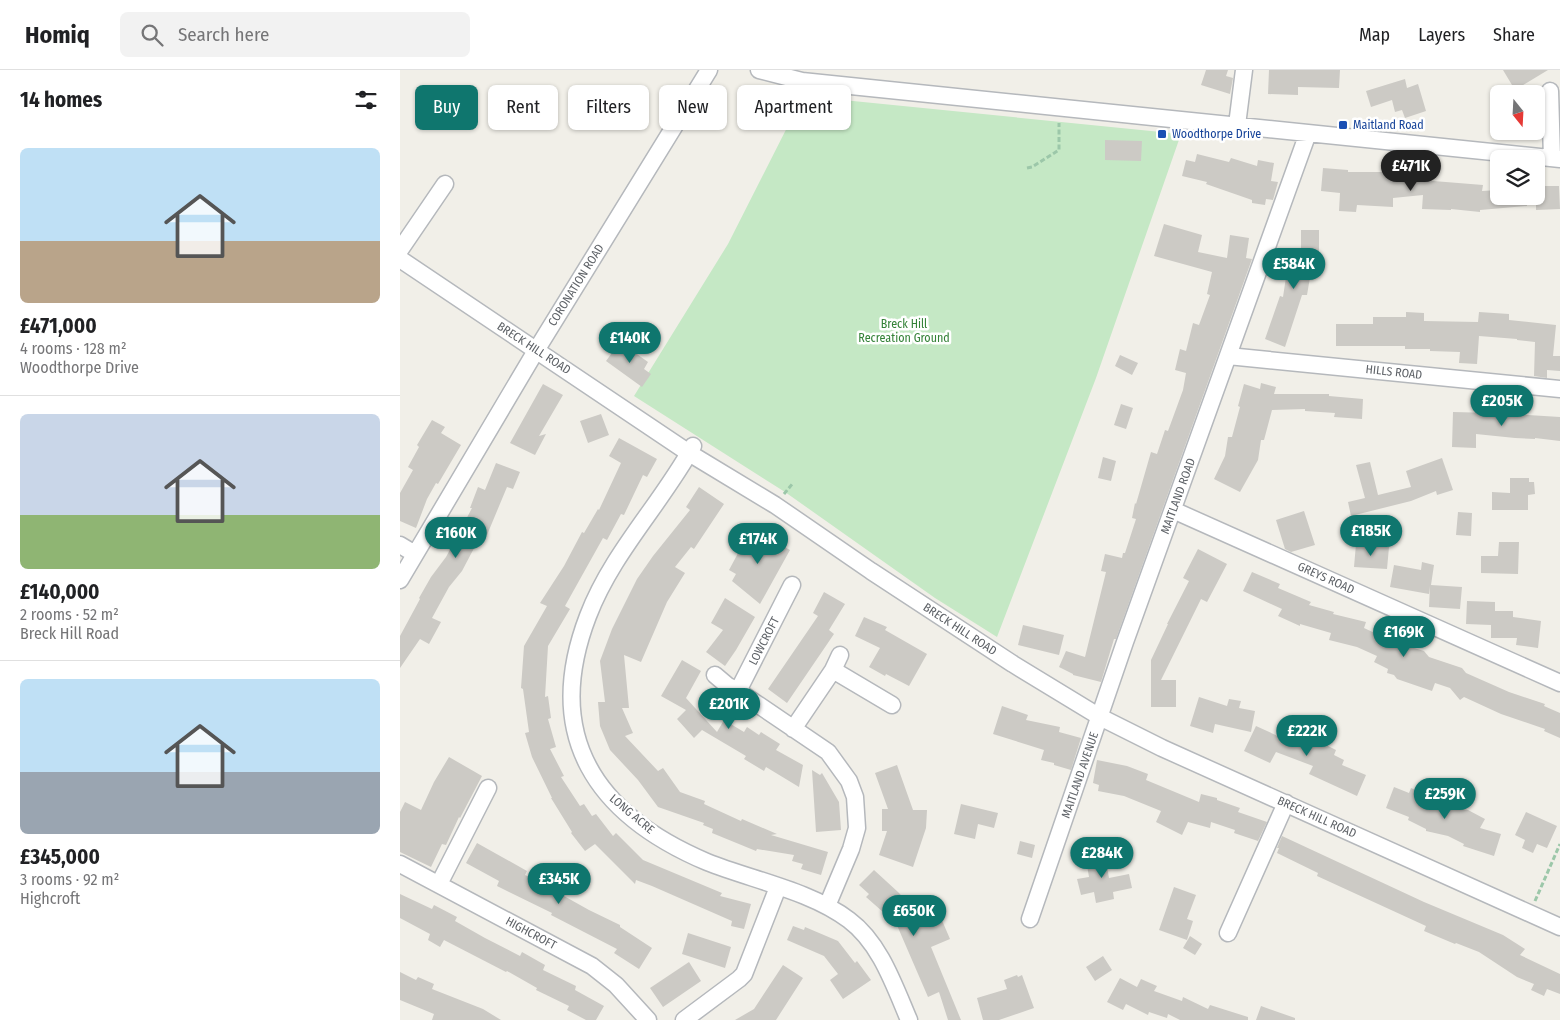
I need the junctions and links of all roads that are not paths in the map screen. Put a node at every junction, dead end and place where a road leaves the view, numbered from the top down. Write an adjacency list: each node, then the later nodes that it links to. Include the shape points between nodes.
1 (709, 70): 11 (street, CORONATION ROAD)
2 (759, 70): 5 (street, via 802,81)
3 (1244, 70): 5 (street)
4 (1549, 92): 7 (street)
5 (1237, 125): 6 (street)
6 (1308, 133): 7 (street); 12 (street, MAITLAND ROAD)
7 (1556, 158)
8 (445, 184): 9 (street)
9 (400, 250)
10 (400, 259): 11 (street, BRECK HILL ROAD)
11 (537, 349): 14 (street, BRECK HILL ROAD); 17 (street, CORONATION ROAD)
12 (1228, 356): 13 (street, HILLS ROAD); 15 (street, MAITLAND ROAD)
13 (1560, 389)
14 (691, 449): 27 (street, BRECK HILL ROAD, via 1013,664); 33 (street, LONG ACRE, via 620,556 588,615 576,651 570,693 572,717 583,758 600,786 645,828 707,862)
15 (1173, 510): 23 (street, GREYS ROAD); 27 (street, MAITLAND ROAD)
16 (400, 545): 17 (street)
17 (415, 554): 18 (street, CORONATION ROAD)
18 (400, 580)
19 (792, 585): 24 (street, LOWCROFT)
20 (840, 655): 21 (street)
21 (833, 670): 26 (street); 28 (street)
22 (715, 674): 24 (street)
23 (1560, 683)
24 (733, 688): 25 (street, LOWCROFT); 28 (street)
25 (720, 703)
26 (892, 705)
27 (1100, 717): 30 (street, BRECK HILL ROAD); 35 (street, MAITLAND AVENUE)
28 (793, 729): 34 (street, via 828,752 849,781 855,798 856,828 851,849)
29 (488, 788): 32 (street)
30 (1286, 803): 36 (street, BRECK HILL ROAD); 37 (street)
31 (400, 864): 32 (street, HIGHCROFT)
32 (439, 884): 38 (street, HIGHCROFT, via 592,966 616,985)
33 (778, 887): 34 (street, LONG ACRE); 39 (street, via 744,974)
34 (827, 906): 40 (street, LONG ACRE, via 850,920 875,948)
35 (1030, 919)
36 (1560, 927)
37 (1228, 933)
38 (648, 1020)
39 (684, 1020)
40 (908, 1020)

